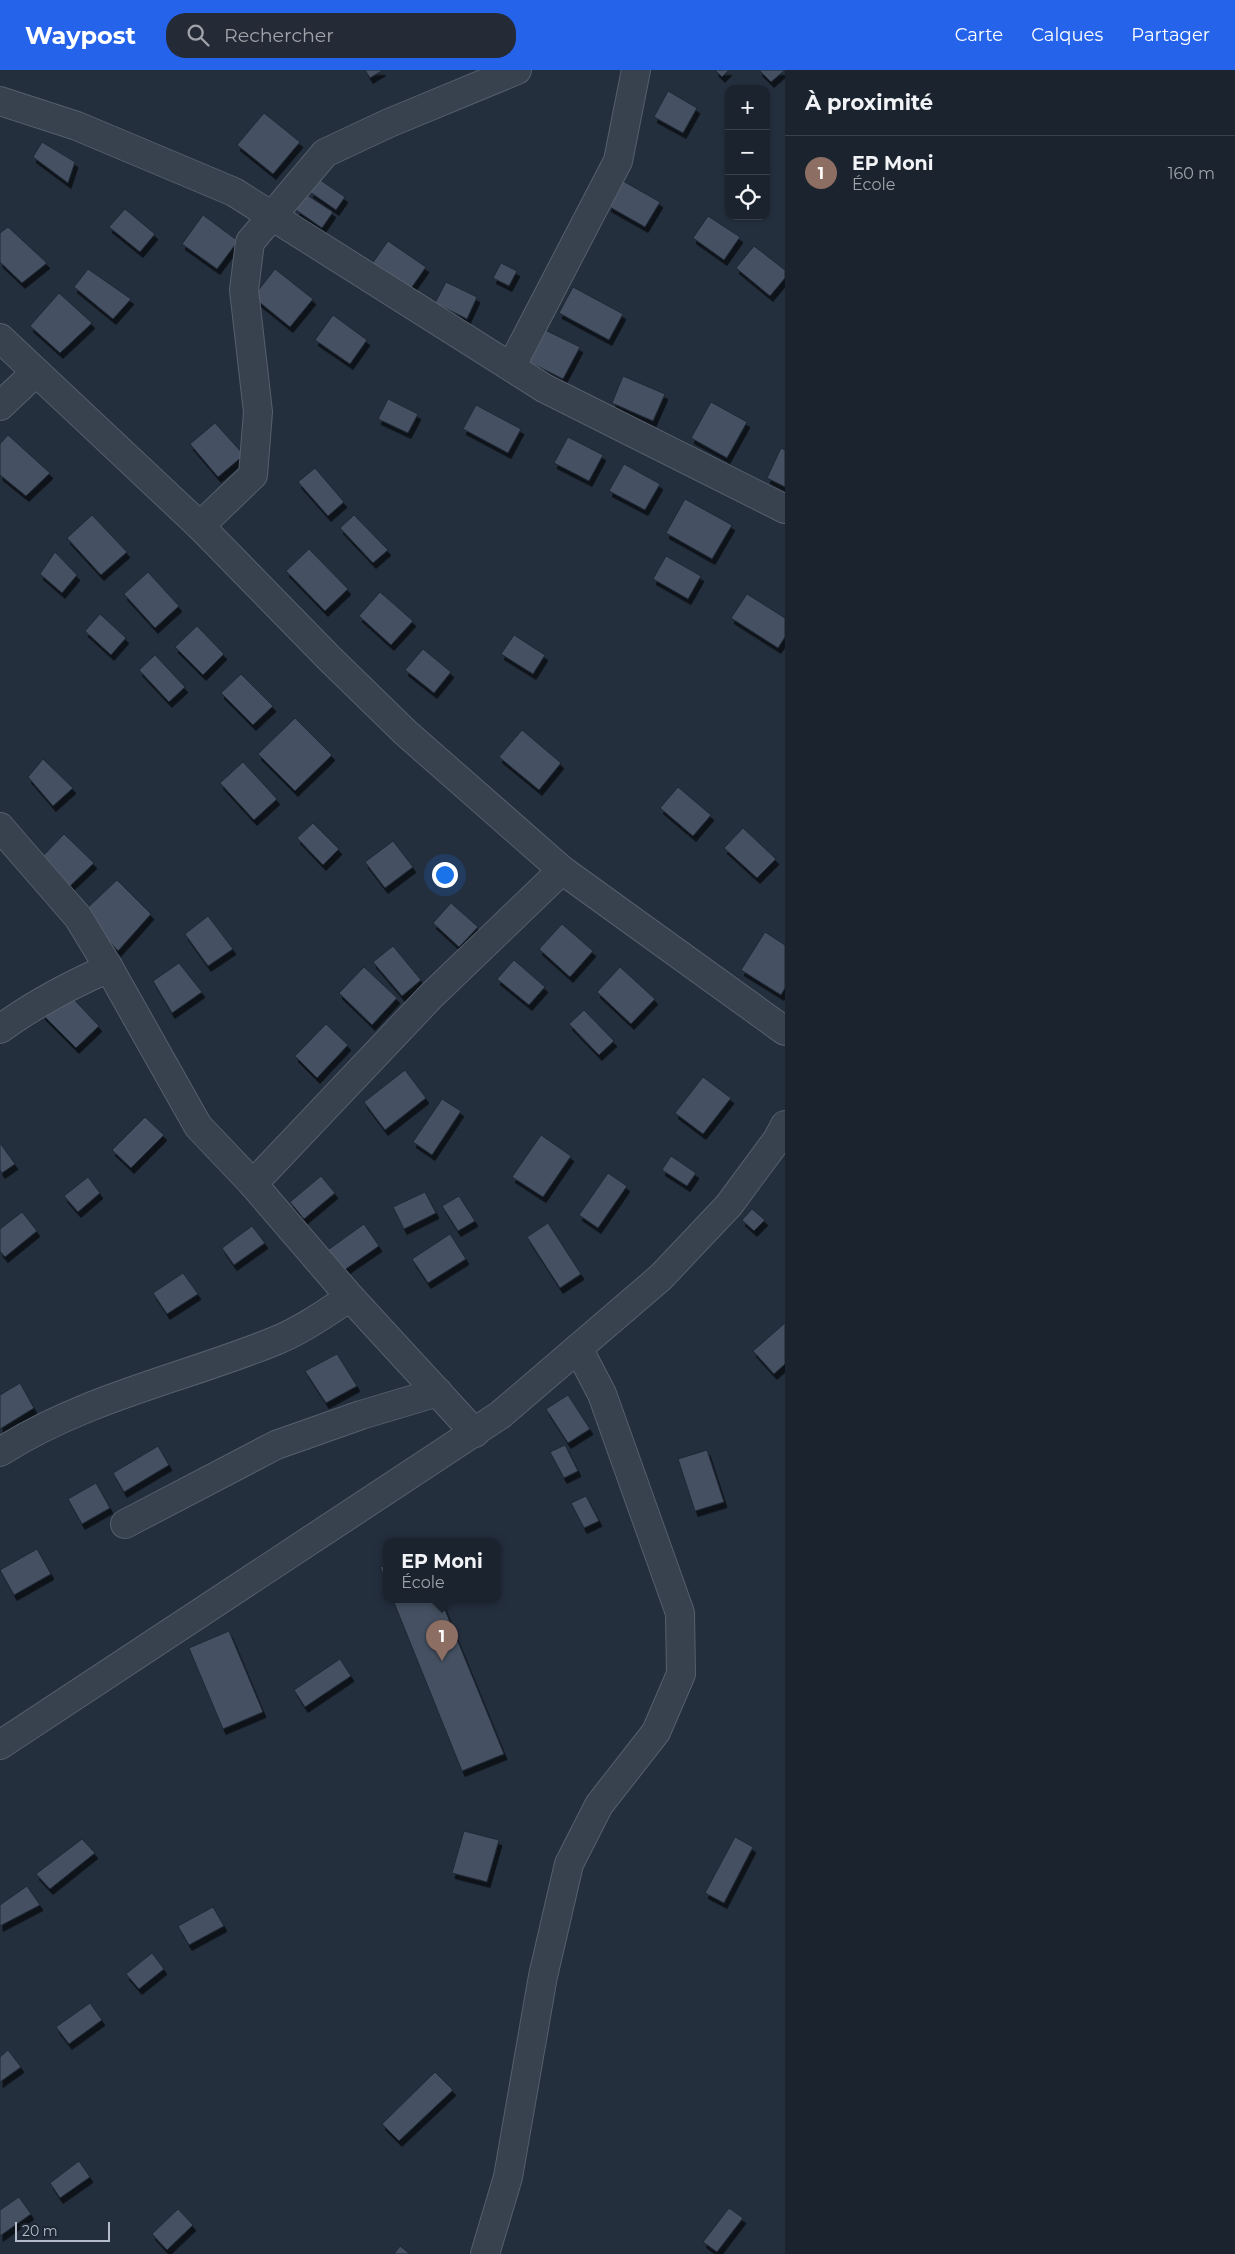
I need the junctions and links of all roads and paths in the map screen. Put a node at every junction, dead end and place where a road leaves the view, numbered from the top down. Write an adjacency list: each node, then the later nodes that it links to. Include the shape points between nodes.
1 (516, 70): 4 (street, via 325,153)
2 (636, 70): 6 (street, via 618,161)
3 (0, 101): 4 (street, via 77,126 226,189)
4 (271, 216): 6 (street); 10 (street, via 250,242 244,290 258,412 253,474)
5 (0, 338): 7 (street)
6 (510, 367): 9 (street, via 544,388)
7 (36, 372): 8 (street); 10 (street)
8 (0, 406)
9 (785, 509)
10 (200, 526): 12 (street, via 406,733)
11 (0, 827): 13 (street, via 78,917)
12 (562, 870): 15 (street); 17 (street, via 430,997)
13 (109, 968): 14 (street, via 68,986); 17 (street, via 198,1126)
14 (0, 1029)
15 (785, 1031)
16 (785, 1125): 19 (street, via 729,1205 661,1277)
17 (253, 1184): 18 (street)
18 (350, 1297): 20 (street); 22 (street, via 307,1325 276,1340 102,1402 30,1432)
19 (578, 1348): 21 (street, via 500,1415); 25 (street, via 602,1394 680,1613 682,1674 656,1732 599,1805 569,1864 543,1976 508,2177)
20 (438, 1392): 21 (street); 23 (street, via 276,1445)
21 (474, 1433): 24 (street)
22 (0, 1452)
23 (125, 1524)
24 (0, 1745)
25 (485, 2254)

